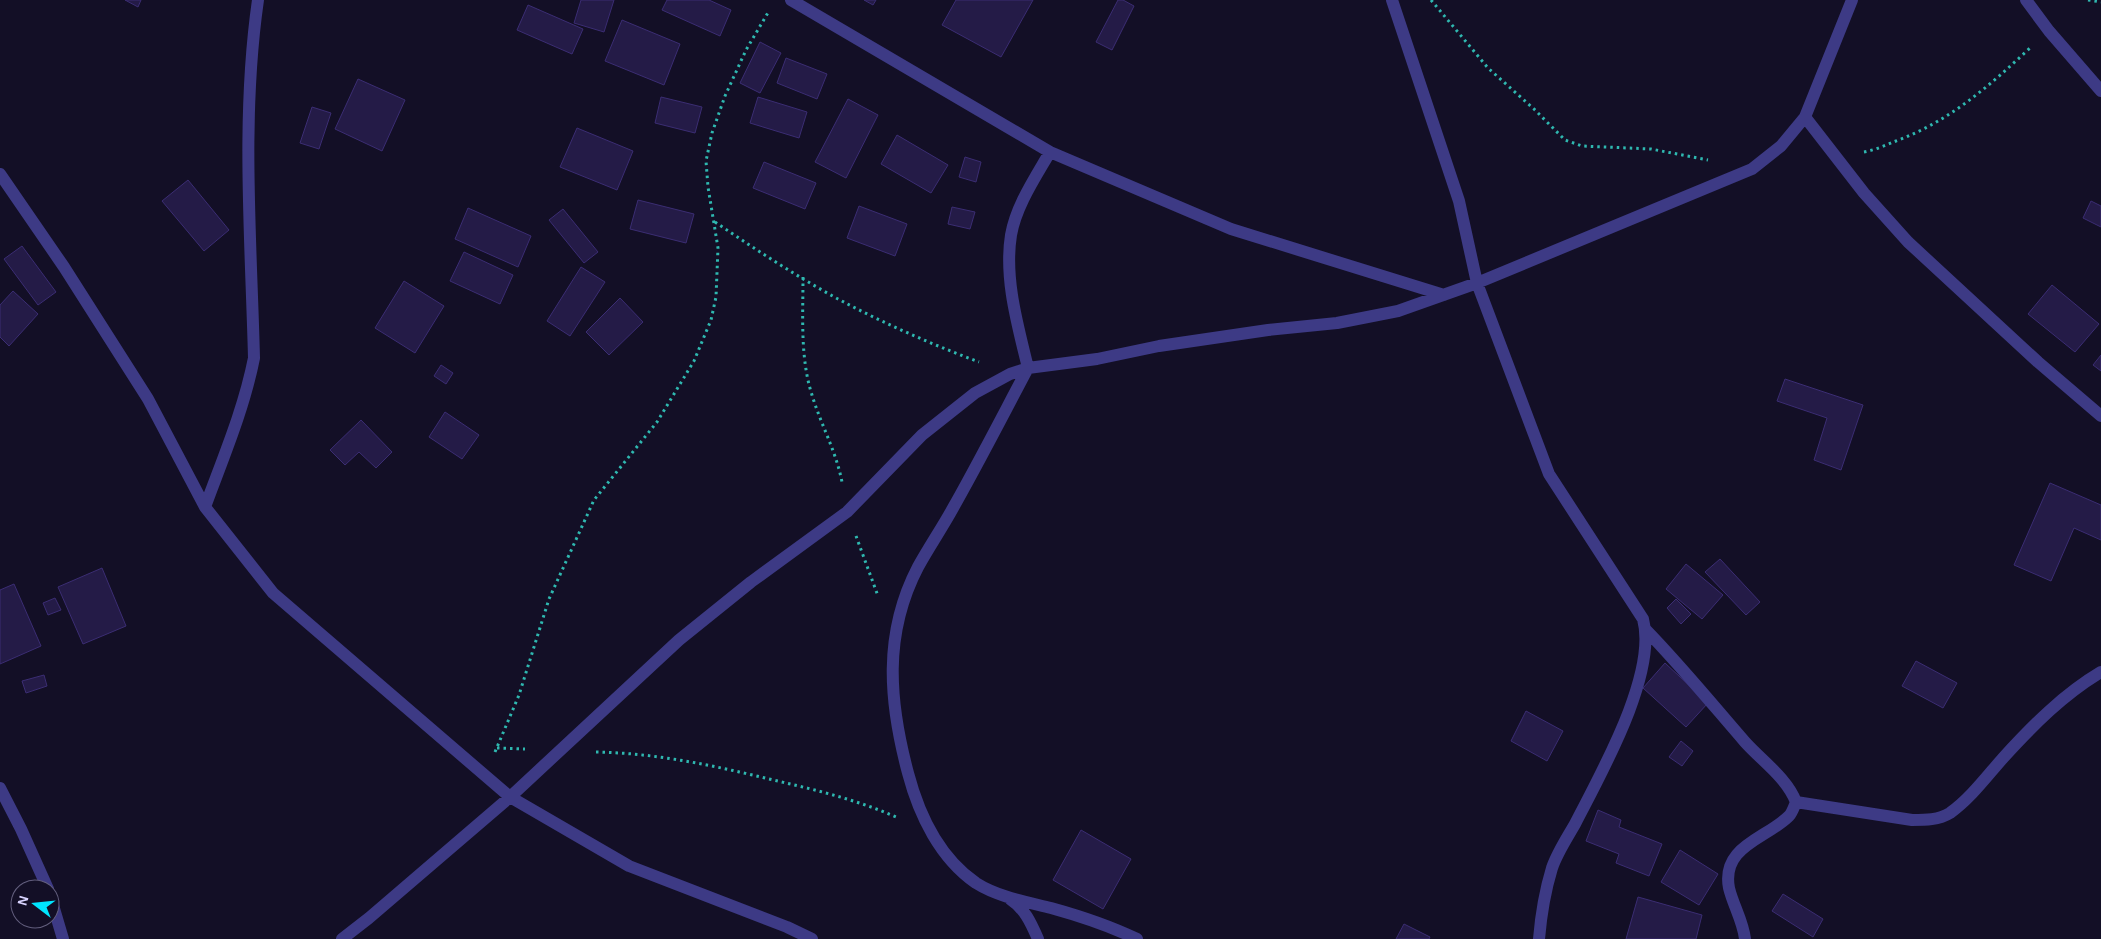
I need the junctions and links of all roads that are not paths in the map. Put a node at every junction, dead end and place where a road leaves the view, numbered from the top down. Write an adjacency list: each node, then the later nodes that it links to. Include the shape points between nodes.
1 (258, 0): 14 (street, via 252,42 248,126 254,358 242,408)
2 (791, 0): 8 (street)
3 (1392, 0): 10 (street, via 1459,201)
4 (1852, 0): 7 (street)
5 (2026, 0): 6 (street)
6 (2101, 92)
7 (1805, 117): 10 (street, via 1781,146 1752,169); 13 (street, via 1864,193 1908,242)
8 (1050, 152): 11 (street, via 1231,229); 12 (street, via 1020,207 1011,235 1013,298)
9 (0, 174): 14 (street, via 148,399)
10 (1477, 283): 11 (street); 15 (street, via 1549,474 1643,619)
11 (1444, 295): 12 (street, via 1398,310 1337,322)
12 (1028, 368): 18 (street, via 976,393 922,435 847,512 679,640); 21 (street, via 953,509 918,567 903,602 895,636 892,686 899,739 922,815 937,842 962,871 978,884)
13 (2101, 416)
14 (205, 507): 18 (street, via 273,593)
15 (1646, 630): 19 (street, via 1791,789); 26 (street, via 1639,678 1614,749 1552,867 1540,917)
16 (2101, 672): 19 (street, via 2051,709 1949,813 1932,819 1912,820)
17 (0, 788): 20 (street)
18 (510, 797): 22 (street); 23 (street, via 629,866)
19 (1796, 802): 27 (street, via 1790,815 1734,856 1728,871 1729,887)
20 (44, 879)
21 (1004, 895): 24 (street, via 1020,906); 25 (street, via 1071,914)
22 (342, 939)
23 (812, 939)
24 (1038, 939)
25 (1137, 939)
26 (1539, 939)
27 (1746, 939)

